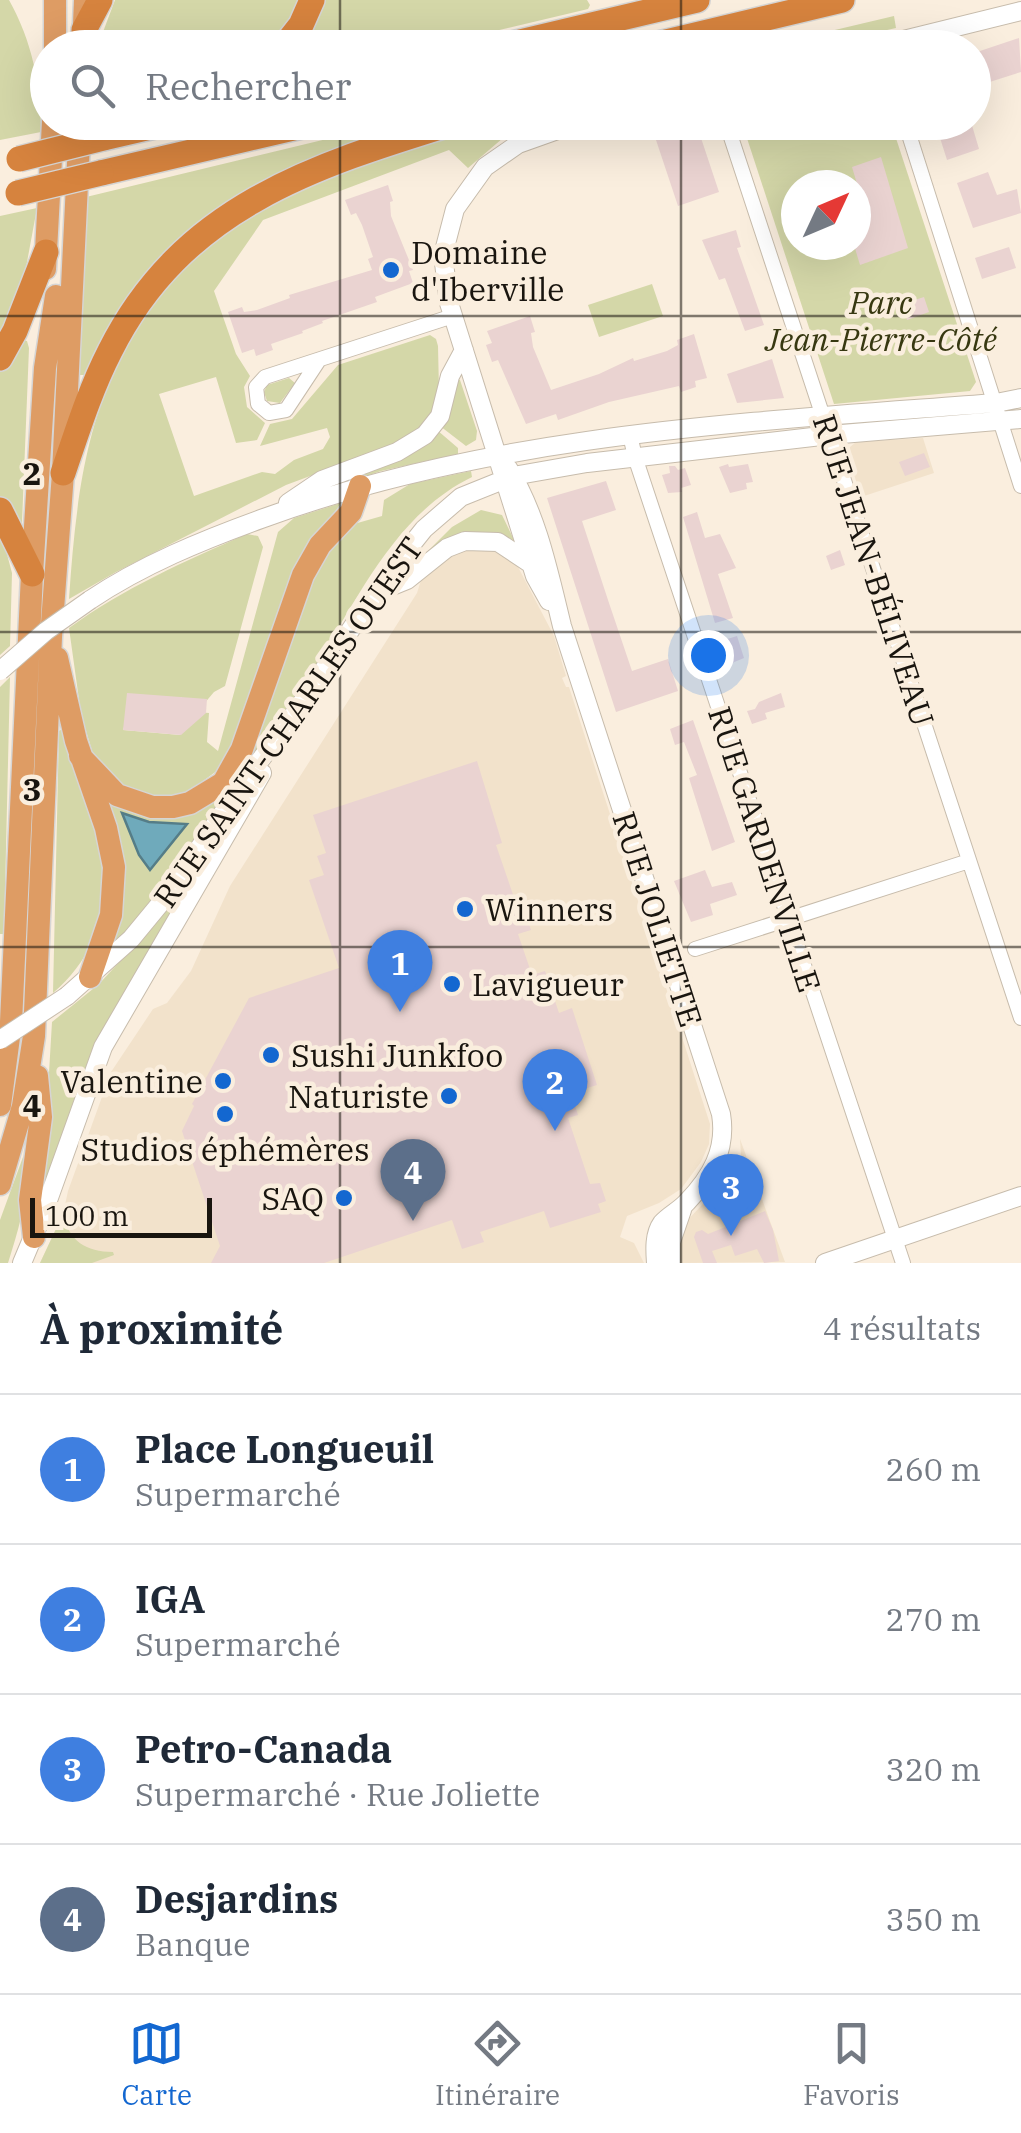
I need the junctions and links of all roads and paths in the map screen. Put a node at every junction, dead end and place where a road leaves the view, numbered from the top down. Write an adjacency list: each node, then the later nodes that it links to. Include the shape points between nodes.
1 (55, 0): 10 (highway)
2 (70, 0): 11 (highway)
3 (85, 0): 12 (highway)
4 (100, 0): 13 (highway)
5 (312, 0): 14 (highway)
6 (697, 0): 15 (highway)
7 (842, 0): 9 (highway)
8 (1021, 12): 18 (street)
9 (783, 14): 16 (highway); 17 (highway)
10 (55, 30)
11 (76, 30)
12 (81, 30)
13 (85, 30)
14 (297, 30)
15 (571, 30)
16 (716, 30)
17 (737, 30)
18 (947, 30)
19 (51, 140): 30 (highway)
20 (65, 140): 35 (highway, via 54,327)
21 (79, 140): 45 (highway)
22 (95, 140): 28 (highway, bridge)
23 (243, 140): 29 (highway, bridge)
24 (403, 140): 45 (highway, via 298,176 204,233 160,278 116,340)
25 (534, 140): 31 (street, RUE JOLIETTE, via 485,166 449,223 444,281)
26 (732, 140): 38 (street, RUE JEAN-BÉLIVEAU)
27 (911, 140): 37 (street)
28 (10, 161)
29 (9, 195)
30 (46, 252): 33 (highway); 35 (highway)
31 (453, 316): 32 (street, RUE JOLIETTE); 34 (street)
32 (464, 350): 43 (street, RUE JOLIETTE); 50 (street, via 440,416 420,439 322,480)
33 (0, 358)
34 (319, 360): 34 (street, via 262,379 255,390 258,404 273,414 286,410)
35 (45, 368): 52 (highway)
36 (1021, 398): 37 (street)
37 (996, 403): 38 (street); 40 (street)
38 (824, 416): 41 (street); 42 (street, RUE JEAN-BÉLIVEAU)
39 (1021, 418): 40 (street, RUE SAINT-CHARLES OUEST)
40 (1000, 423): 42 (street, RUE SAINT-CHARLES OUEST); 48 (street)
41 (630, 434): 43 (street); 44 (street, RUE GARDENVILLE)
42 (830, 435): 44 (street, RUE SAINT-CHARLES OUEST); 59 (street, RUE JEAN-BÉLIVEAU)
43 (500, 455): 46 (street, RUE JOLIETTE); 47 (street)
44 (635, 457): 46 (street, RUE SAINT-CHARLES OUEST); 60 (street, RUE GARDENVILLE)
45 (63, 473): 55 (highway)
46 (509, 477): 51 (street, RUE JOLIETTE); 53 (street, RUE SAINT-CHARLES OUEST, via 468,493 437,516); 54 (street, RUE JOLIETTE, via 522,493)
47 (360, 486): 50 (street); 58 (highway, via 350,512 302,574 242,749 224,782 190,803 152,807 117,795)
48 (1021, 486)
49 (0, 510): 52 (highway)
50 (266, 517): 56 (street, bridge, via 90,600)
51 (532, 564): 53 (street, via 503,544 472,540); 54 (street, RUE JOLIETTE)
52 (32, 574): 64 (highway)
53 (374, 593): 57 (street, RUE SAINT-CHARLES OUEST)
54 (562, 626): 71 (street, RUE JOLIETTE, via 721,1114 718,1159)
55 (51, 636): 58 (highway); 66 (highway)
56 (0, 671)
57 (282, 732): 62 (street, RUE SAINT-CHARLES OUEST, via 169,894); 72 (street, via 103,1047)
58 (80, 756): 62 (highway, via 115,878 112,915)
59 (970, 861): 60 (street); 65 (street, RUE JEAN-BÉLIVEAU)
60 (788, 918): 61 (street); 73 (street, RUE GARDENVILLE)
61 (695, 949)
62 (90, 977): 67 (street, RUE SAINT-CHARLES OUEST, bridge)
63 (0, 979): 64 (highway)
64 (12, 1004): 68 (highway)
65 (1021, 1018)
66 (34, 1036): 69 (highway); 72 (highway, via 40,1118 30,1200)
67 (0, 1040)
68 (0, 1105)
69 (0, 1184)
70 (1021, 1196): 73 (street)
71 (684, 1205): 75 (street, RUE JOLIETTE, via 660,1228); 76 (street, RUE JOLIETTE)
72 (34, 1236): 74 (street)
73 (895, 1240): 77 (street); 78 (street, RUE GARDENVILLE)
74 (22, 1263)
75 (656, 1263)
76 (670, 1263)
77 (826, 1263)
78 (903, 1263)

